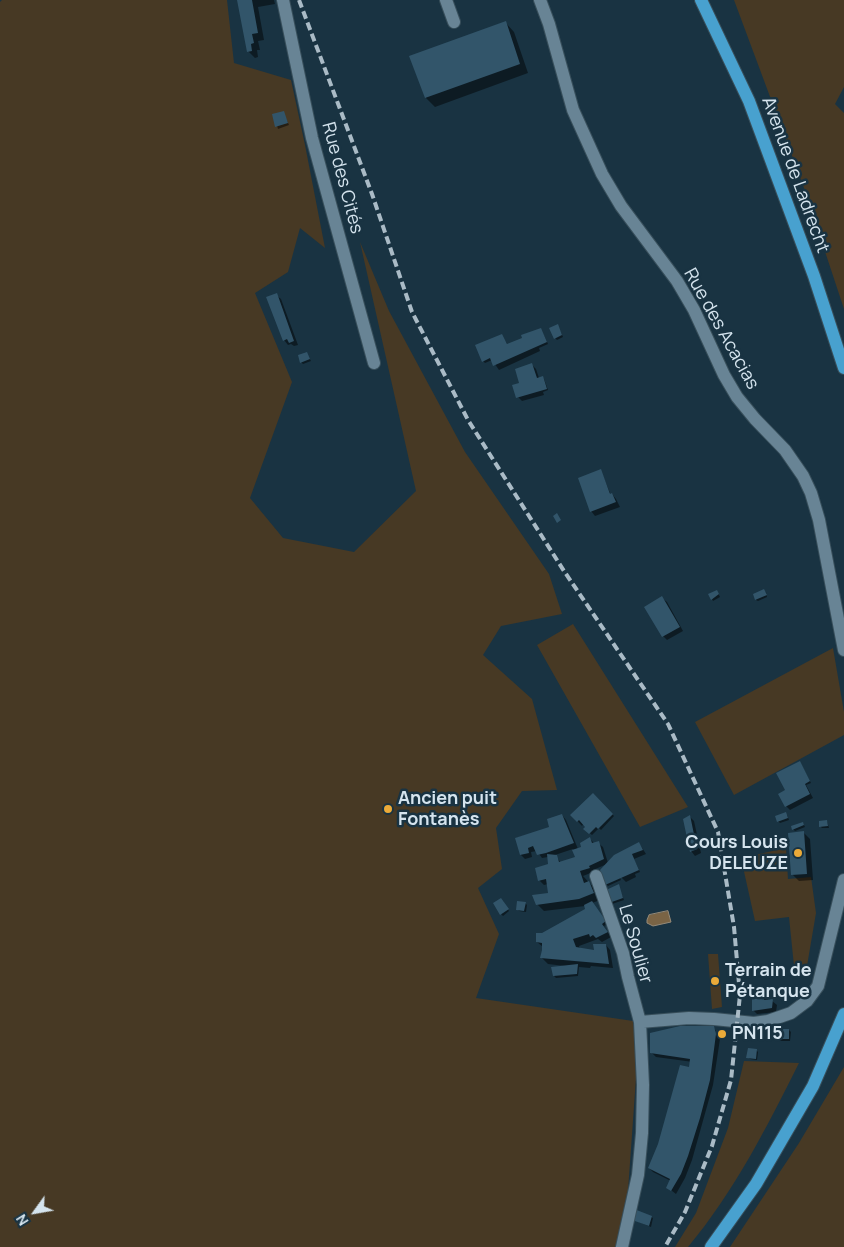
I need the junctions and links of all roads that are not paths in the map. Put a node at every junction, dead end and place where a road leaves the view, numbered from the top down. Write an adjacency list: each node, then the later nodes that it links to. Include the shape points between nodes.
1 (283, 0): 6 (street, Rue des Cités, via 312,138)
2 (446, 0): 5 (street)
3 (540, 0): 8 (street, Rue des Acacias, via 573,110 602,174 621,206 681,288 737,397 785,450 811,493)
4 (701, 0): 7 (main road, Avenue de Ladrecht, via 750,101)
5 (454, 22)
6 (374, 363)
7 (844, 368)
8 (844, 650)
9 (596, 876): 12 (street, Le Soulier, via 623,953)
10 (844, 880): 12 (street, via 818,986 807,1001 791,1013 754,1023 688,1018)
11 (844, 1014): 14 (main road, via 808,1095 756,1184)
12 (640, 1022): 13 (street, Le Soulier, via 642,1133 638,1175)
13 (622, 1247)
14 (711, 1247)

